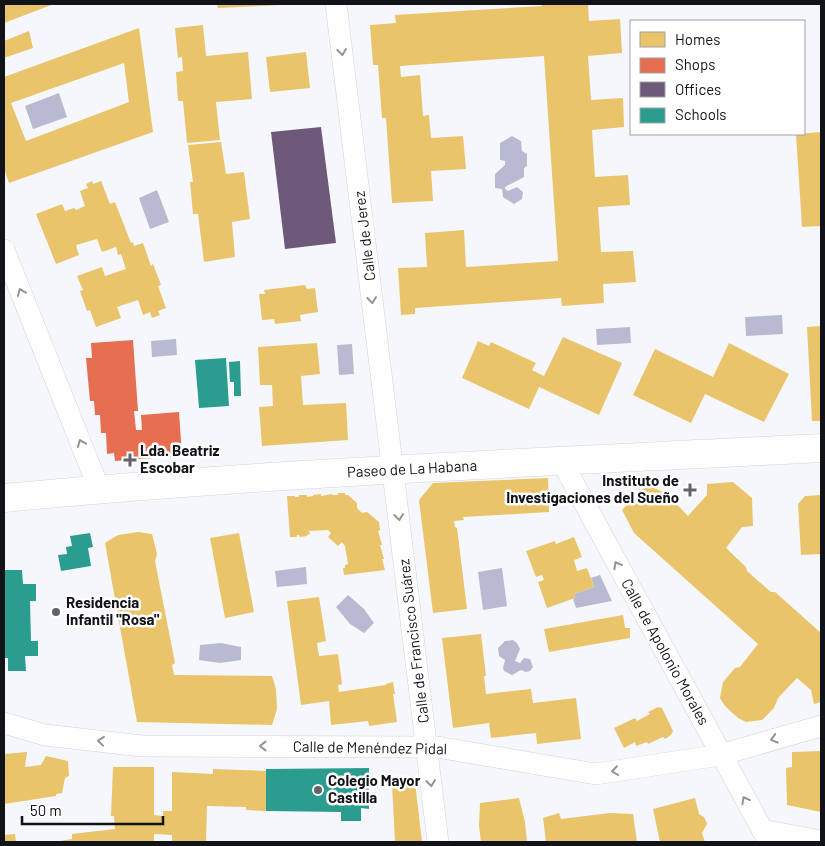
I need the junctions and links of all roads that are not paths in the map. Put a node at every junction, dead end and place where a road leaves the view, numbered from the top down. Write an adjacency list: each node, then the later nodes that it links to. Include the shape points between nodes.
1 (336, 4): 5 (street, Calle de Jerez, one-way to 5)
2 (4, 250): 6 (street, one-way to 2)
3 (821, 448): 4 (street, Paseo de La Habana)
4 (562, 462): 5 (street, Paseo de La Habana); 11 (street, Calle de Apolonio Morales, one-way to 4)
5 (393, 469): 6 (street, Paseo de La Habana); 10 (street, Calle de Francisco Suárez, one-way to 10)
6 (99, 489): 7 (street, Paseo de La Habana)
7 (4, 498)
8 (4, 723): 10 (street, Calle de Menéndez Pidal, one-way to 8, via 142,746 45,735)
9 (821, 726): 11 (street, Calle de Menéndez Pidal, one-way to 11)
10 (426, 746): 11 (street, Calle de Menéndez Pidal, one-way to 10, via 596,774); 14 (street, Calle de Francisco Suárez, one-way to 14)
11 (720, 755): 12 (street, Calle de Apolonio Morales, one-way to 11)
12 (765, 836): 13 (street)
13 (821, 841)
14 (438, 842)

